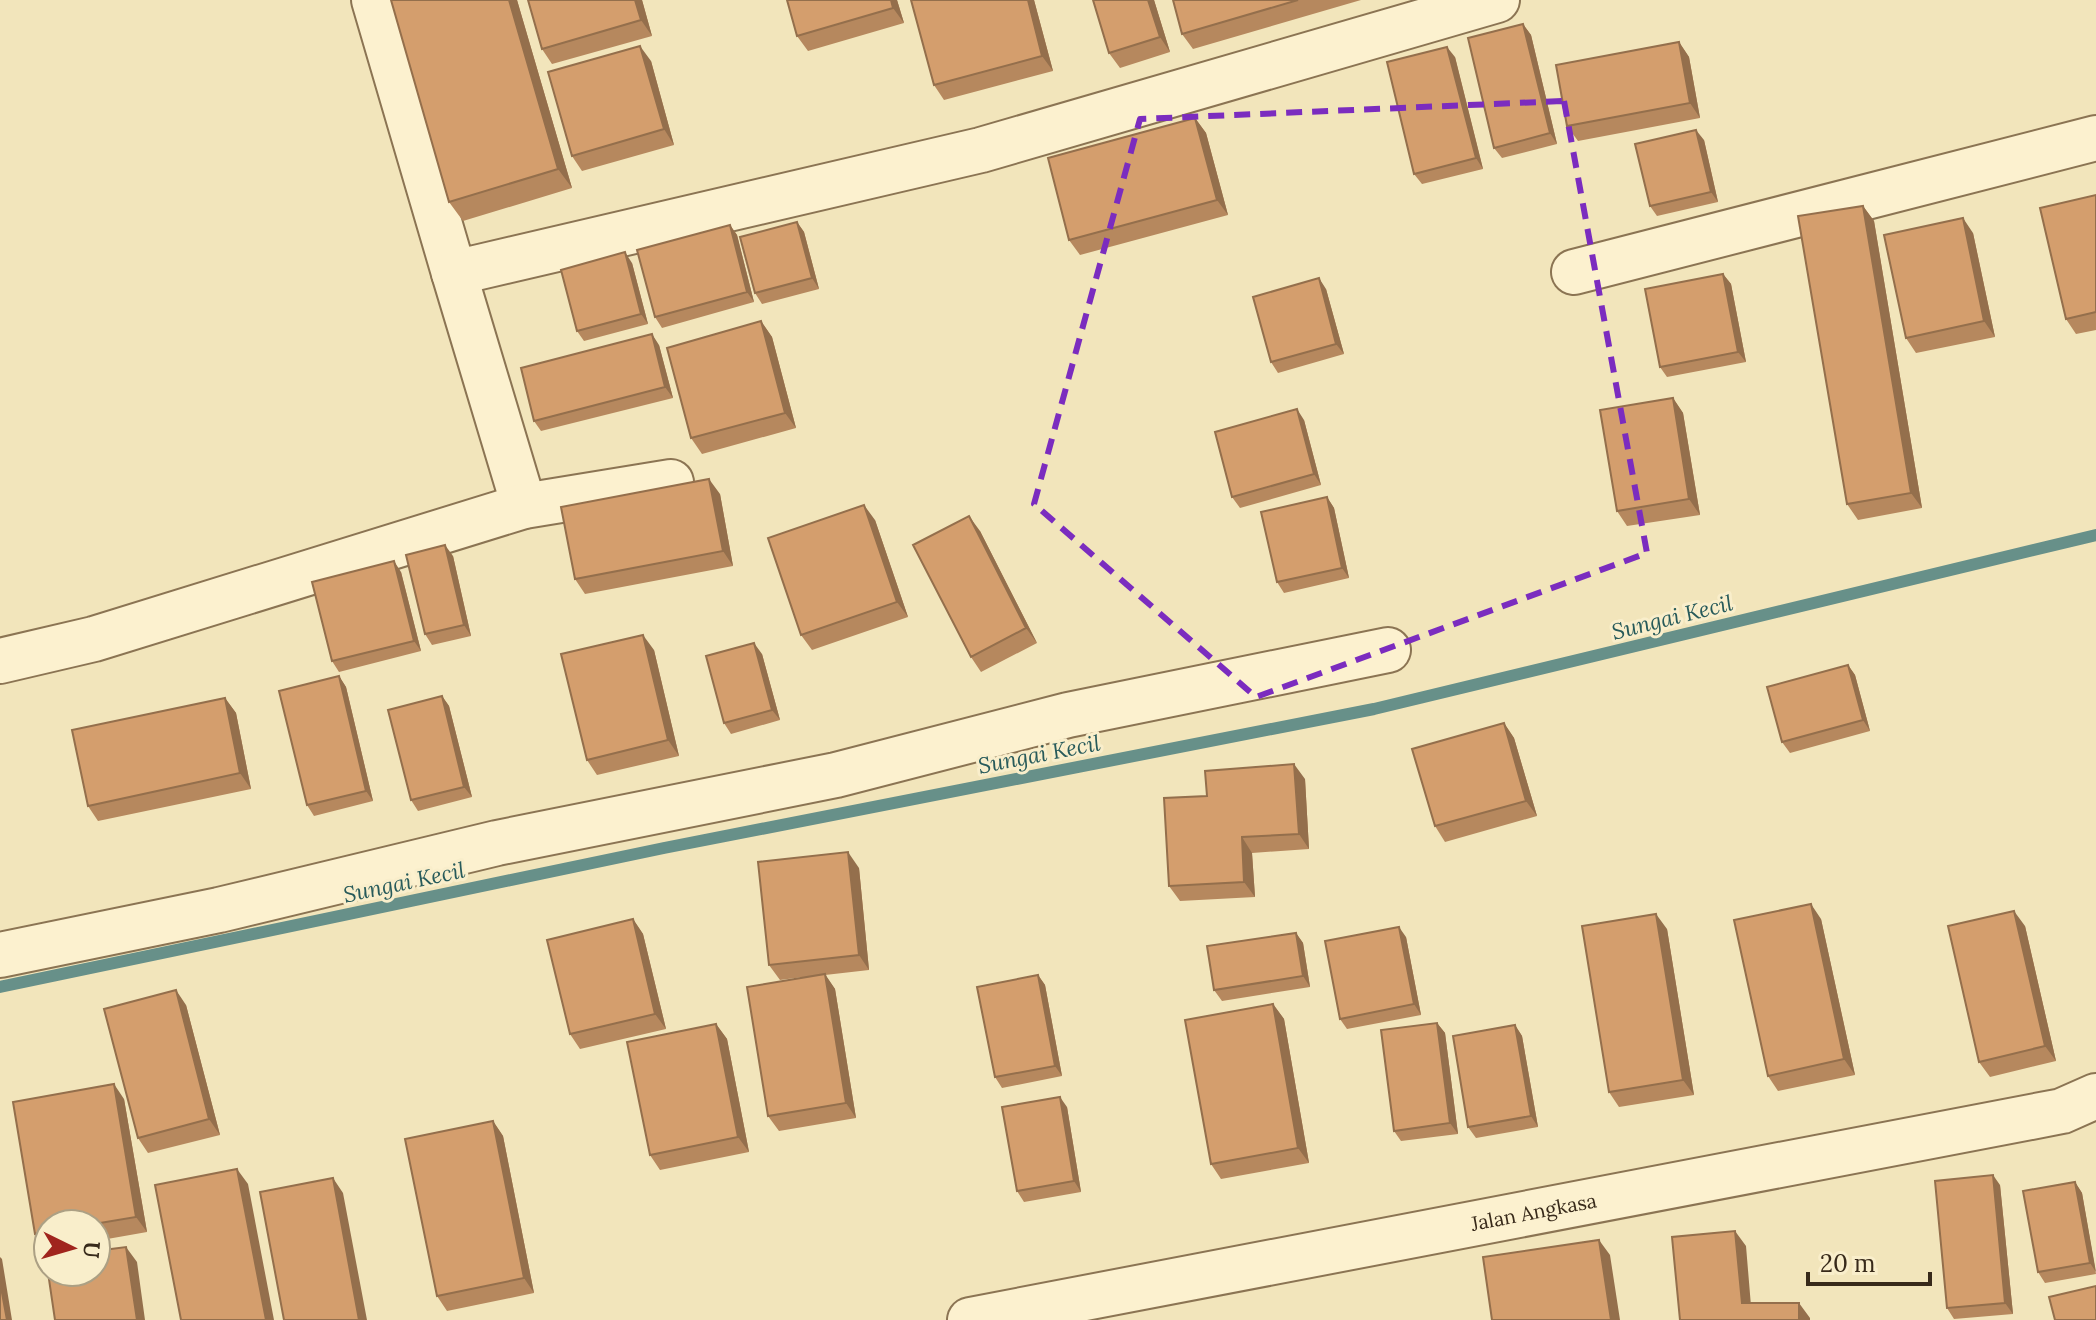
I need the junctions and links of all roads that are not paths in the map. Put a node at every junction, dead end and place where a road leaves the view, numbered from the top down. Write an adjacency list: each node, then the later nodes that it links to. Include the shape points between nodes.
1 (374, 0): 5 (street)
2 (1497, 0): 5 (street, via 981,150)
3 (2096, 138): 4 (street)
4 (1574, 272)
5 (454, 273): 7 (street)
6 (671, 482): 7 (street)
7 (524, 506): 9 (street, via 94,639)
8 (1388, 650): 10 (street, via 1068,715 836,775 497,843 219,910)
9 (0, 661)
10 (0, 955)
11 (2096, 1096): 12 (street, Jalan Angkasa, via 2062,1111)
12 (970, 1320)

